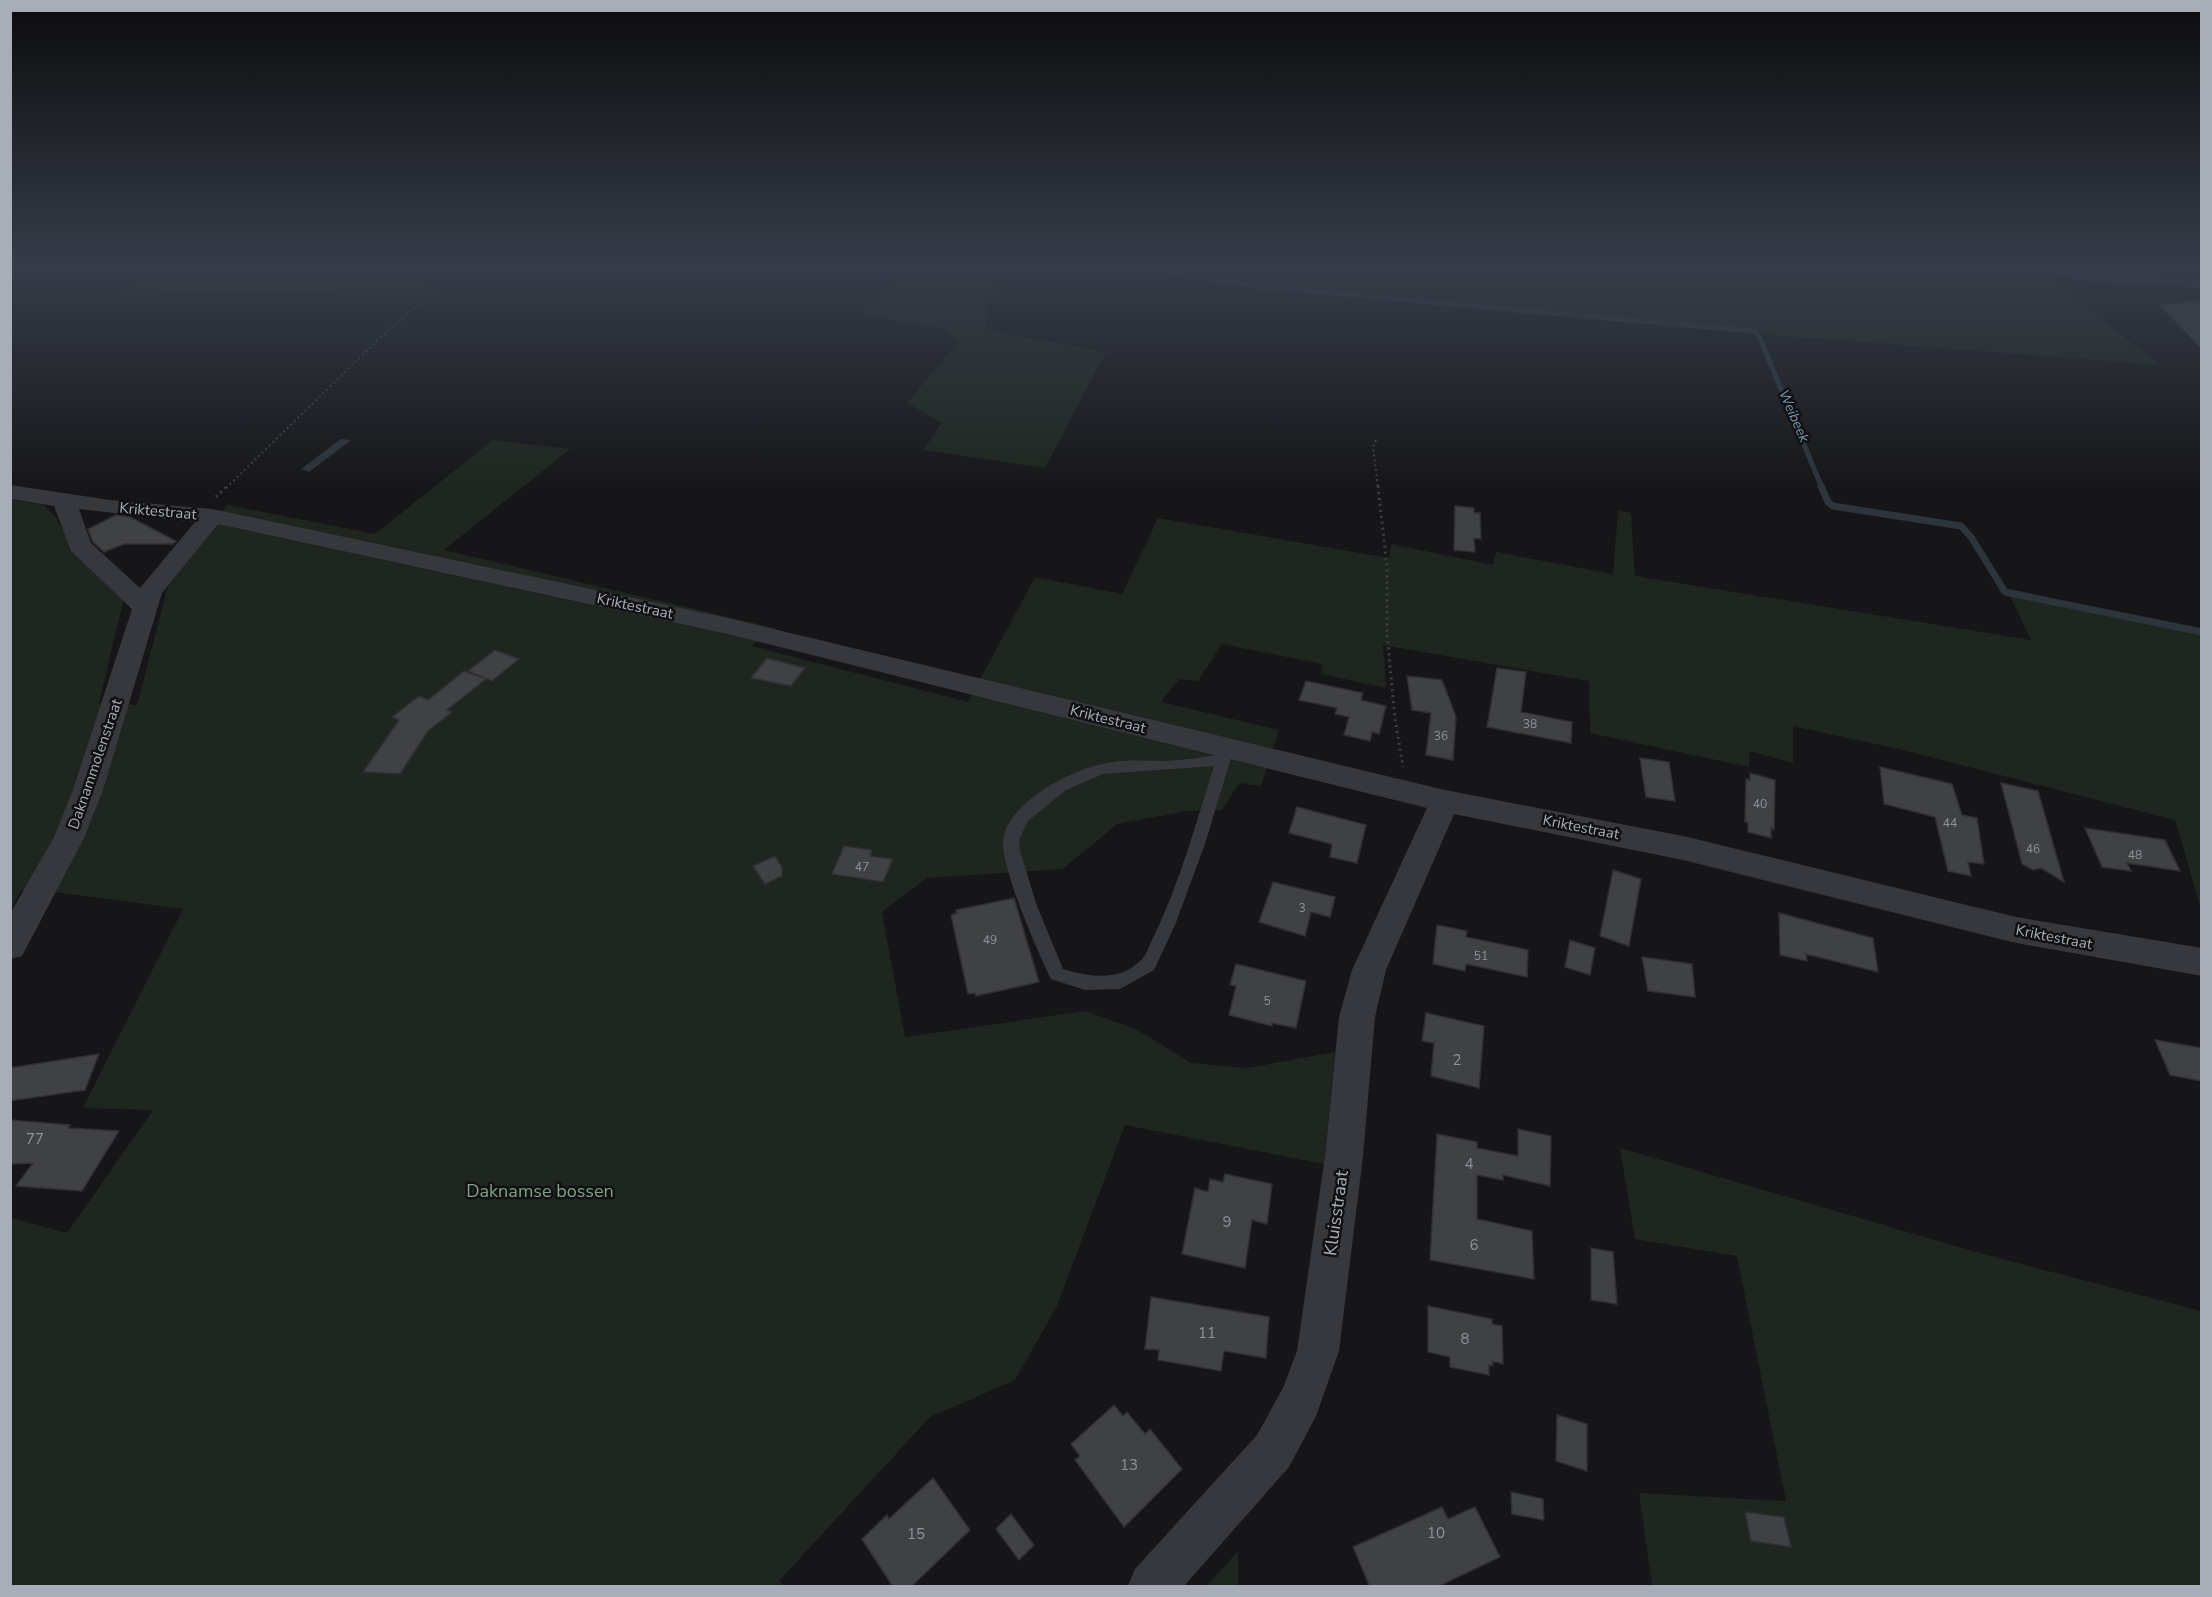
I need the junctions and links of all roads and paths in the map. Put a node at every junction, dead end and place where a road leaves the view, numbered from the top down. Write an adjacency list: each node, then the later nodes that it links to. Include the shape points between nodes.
1 (375, 343): 5 (path, via 207,505)
2 (1376, 440): 8 (path, via 1373,447 1387,567 1387,634)
3 (10, 492): 4 (street, Kriktestraat)
4 (64, 501): 5 (street, Kriktestraat); 6 (street, via 80,546)
5 (212, 516): 6 (street, Daknammolenstraat, via 150,592); 7 (street, Kriktestraat, via 728,626)
6 (146, 608): 10 (street, Daknammolenstraat, via 69,838)
7 (1226, 754): 7 (lane, via 1197,844 1148,965 1120,982 1085,983 1057,974 1014,862 1011,841 1020,820 1056,789 1100,769 1194,765); 8 (street, Kriktestraat)
8 (1407, 791): 9 (street, Kriktestraat)
9 (1445, 801): 11 (street, Kriktestraat, via 1683,848 2016,930); 12 (street, Kluisstraat, via 1369,970 1357,1017 1344,1156 1318,1351 1300,1400 1273,1451)
10 (10, 945)
11 (2202, 962)
12 (1152, 1587)

